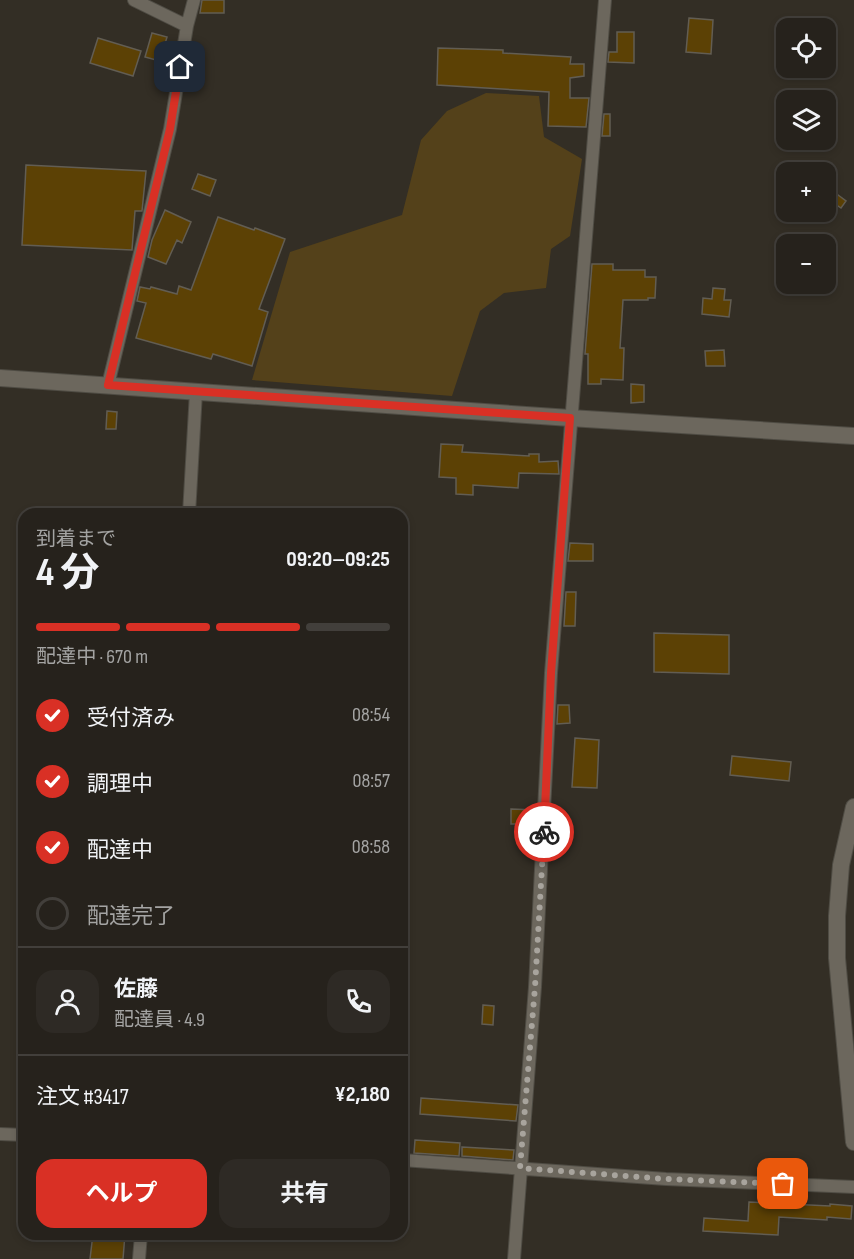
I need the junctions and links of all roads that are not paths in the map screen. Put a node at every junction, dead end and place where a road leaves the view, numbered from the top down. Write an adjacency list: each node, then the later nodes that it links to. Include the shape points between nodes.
1 (134, 0): 4 (street)
2 (194, 0): 4 (street)
3 (605, 0): 8 (street)
4 (187, 26): 6 (street, via 170,129)
5 (0, 378): 6 (street)
6 (108, 385): 7 (street)
7 (196, 392): 8 (street); 10 (street)
8 (570, 418): 9 (street); 16 (street)
9 (854, 436)
10 (189, 508)
11 (854, 807): 14 (street, via 841,865 837,958)
12 (0, 1134): 13 (street)
13 (18, 1135)
14 (854, 1143)
15 (408, 1160): 16 (street)
16 (520, 1168): 17 (street); 20 (street)
17 (854, 1187)
18 (141, 1240): 19 (street)
19 (139, 1259)
20 (514, 1259)

